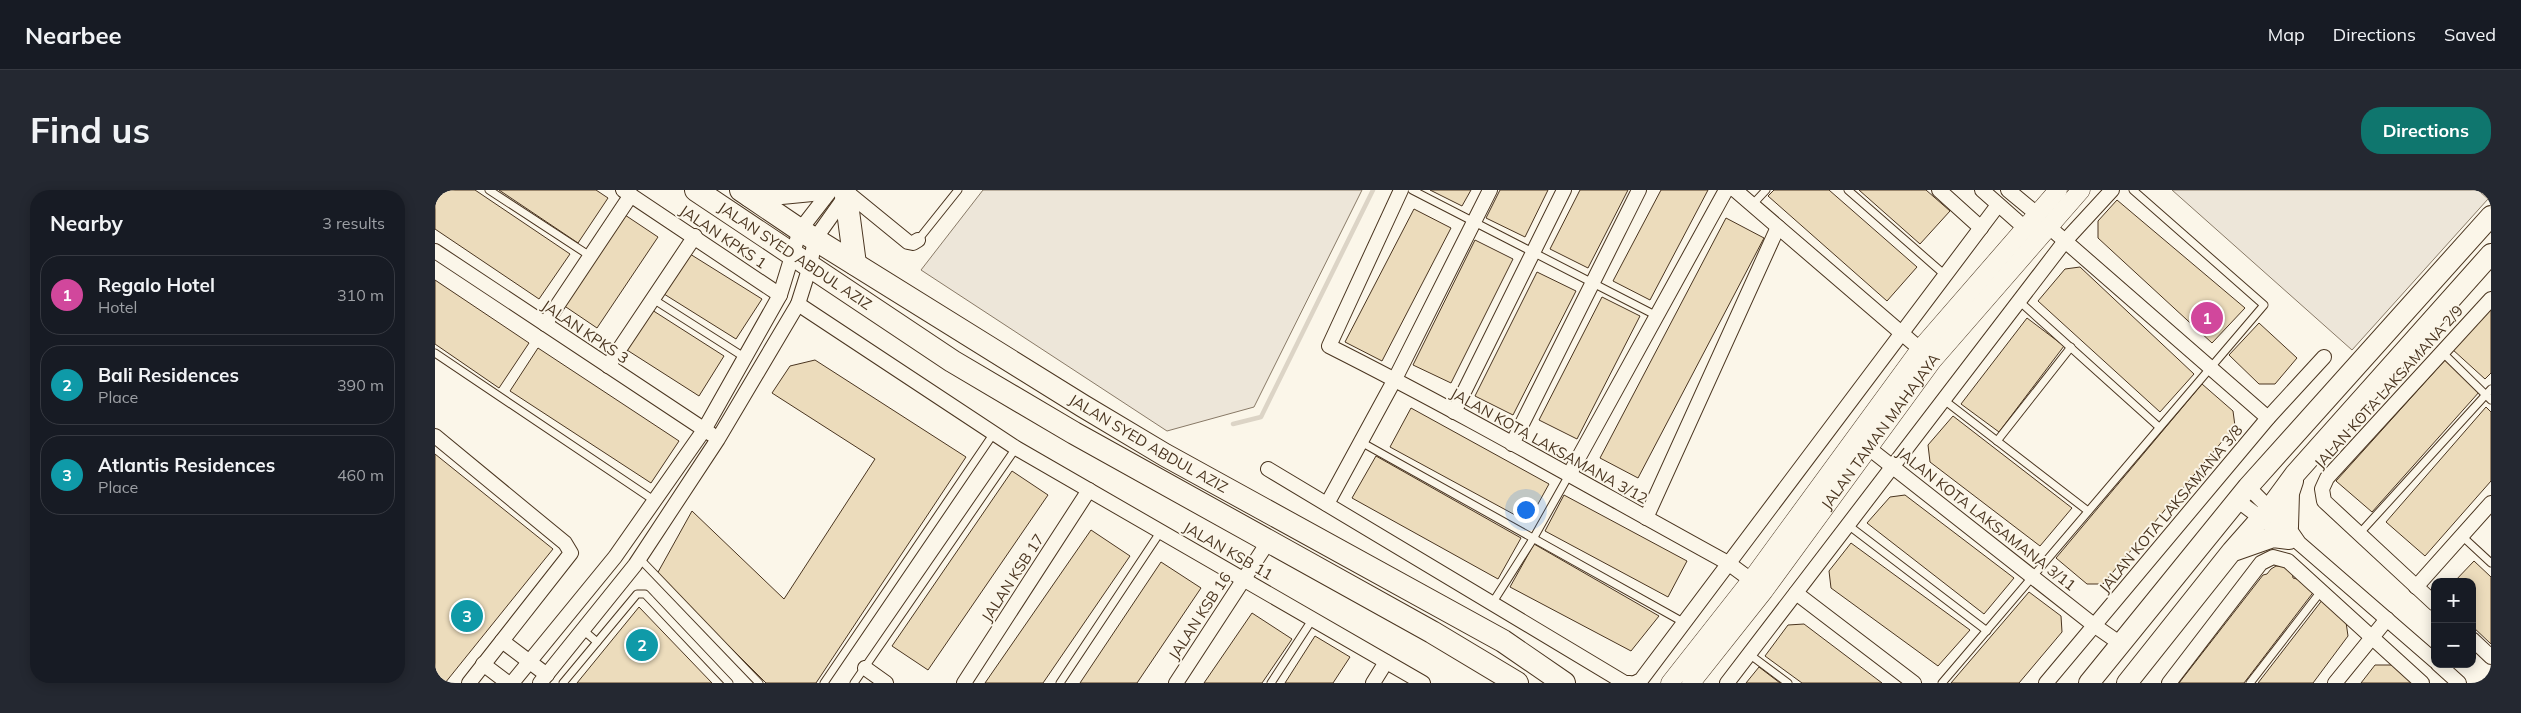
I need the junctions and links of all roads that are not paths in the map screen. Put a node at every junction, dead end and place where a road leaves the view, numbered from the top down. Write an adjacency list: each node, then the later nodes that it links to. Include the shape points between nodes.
1 (489, 190): 37 (lane)
2 (696, 190): 38 (main road, JALAN SYED ABDUL AZIZ)
3 (812, 190): 21 (main road)
4 (958, 190): 32 (lane)
5 (1401, 190): 58 (street, JALAN KOTA LAKSAMANA 3/12, via 1329,346)
6 (1412, 190): 26 (lane)
7 (1490, 190): 26 (street)
8 (1564, 190): 35 (street)
9 (1639, 190): 41 (street)
10 (1726, 190): 47 (street)
11 (1735, 190): 23 (street)
12 (1766, 190): 23 (lane)
13 (1848, 190): 40 (lane)
14 (1939, 190): 29 (street)
15 (1982, 190): 24 (street)
16 (2112, 190): 33 (street)
17 (2133, 190): 57 (lane, via 2264,305)
18 (627, 192): 31 (street, JALAN KPKS 1); 37 (street)
19 (844, 192): 30 (street); 32 (street, via 908,242); 39 (main road)
20 (2013, 192): 27 (street)
21 (746, 193): 30 (main road, JALAN SYED ABDUL AZIZ)
22 (2071, 193): 27 (street, JALAN TAMAN MAHAJAYA)
23 (1752, 205): 28 (street)
24 (1998, 205): 27 (street); 29 (street)
25 (2491, 216): 78 (main road)
26 (1474, 222): 35 (lane); 58 (street)
27 (2037, 224): 33 (street); 53 (street, JALAN TAMAN MAHAJAYA); 53 (street, JALAN TAMAN MAHAJAYA, via 2020,260)
28 (1778, 227): 49 (street); 84 (street)
29 (1981, 228): 40 (street)
30 (808, 235): 38 (street); 38 (street); 39 (main road, JALAN SYED ABDUL AZIZ)
31 (695, 236): 42 (street, JALAN KPKS 1); 43 (street)
32 (919, 240)
33 (2065, 241): 45 (street); 57 (street)
34 (435, 251): 48 (street, JALAN KPKS 3)
35 (1533, 252): 41 (lane); 61 (street)
36 (2491, 254): 75 (main road)
37 (590, 256): 48 (street)
38 (801, 261): 42 (street); 46 (street); 91 (main road, JALAN SYED ABDUL AZIZ, via 952,361)
39 (855, 264): 140 (main road, JALAN SYED ABDUL AZIZ, via 1083,406 1503,641)
40 (1945, 275): 49 (street)
41 (1593, 283): 47 (lane); 71 (street)
42 (780, 295): 54 (street)
43 (653, 299): 54 (lane); 56 (street)
44 (2491, 299): 51 (street, JALAN KOTA LAKSAMANA 2/9)
45 (2019, 301): 50 (lane); 60 (street)
46 (798, 304): 65 (street, JALAN KSB 11); 67 (street)
47 (1657, 316): 76 (street)
48 (545, 324): 56 (street, JALAN KPKS 3)
49 (1901, 334): 53 (street); 94 (street)
50 (2071, 347): 63 (lane); 68 (lane)
51 (2443, 352): 59 (lane); 87 (street, JALAN KOTA LAKSAMANA 2/9, via 2327,478 2322,489 2324,501)
52 (435, 353): 79 (lane)
53 (1926, 355): 70 (street, JALAN TAMAN MAHAJAYA)
54 (743, 357): 64 (street)
55 (2324, 357): 62 (street, JALAN KOTA LAKSAMANA 3/8)
56 (608, 366): 64 (street, JALAN KPKS 3)
57 (2210, 367): 62 (street); 63 (lane)
58 (1395, 379): 61 (street, JALAN KOTA LAKSAMANA 3/12); 69 (street)
59 (2489, 394): 87 (lane)
60 (1943, 400): 68 (lane); 73 (street)
61 (1454, 412): 71 (street, JALAN KOTA LAKSAMANA 3/12)
62 (2268, 418): 107 (street, JALAN KOTA LAKSAMANA 3/8)
63 (2159, 427): 82 (lane)
64 (704, 430): 67 (street, JALAN KPKS 3); 79 (street)
65 (994, 433): 72 (street, JALAN KSB 11); 130 (lane)
66 (435, 436): 111 (street, via 565,543 571,553)
67 (718, 439): 93 (street)
68 (1997, 441): 82 (lane)
69 (1361, 442): 81 (street); 90 (lane)
70 (1862, 443): 73 (street, JALAN KOTA LAKSAMANA 3/11); 98 (street, JALAN TAMAN MAHAJAYA); 144 (street, JALAN TAMAN MAHAJAYA, via 1764,591)
71 (1513, 444): 76 (street, JALAN KOTA LAKSAMANA 3/12)
72 (1016, 448): 77 (street, JALAN KSB 11); 121 (lane)
73 (1892, 467): 85 (street); 96 (street, JALAN KOTA LAKSAMANA 3/11)
74 (1268, 470): 81 (street)
75 (2295, 474): 83 (main road); 88 (main road, via 2289,493)
76 (1569, 475): 84 (street, JALAN KOTA LAKSAMANA 3/12); 90 (lane)
77 (1089, 490): 86 (street, JALAN KSB 11); 133 (street, JALAN KSB 17)
78 (2243, 494): 83 (street); 113 (main road)
79 (655, 501): 118 (street, via 615,557)
80 (2491, 503): 89 (street)
81 (1327, 504): 103 (street)
82 (2088, 511): 96 (lane)
83 (2265, 513): 88 (street); 92 (main road)
84 (1646, 518): 94 (street, JALAN KOTA LAKSAMANA 3/12)
85 (1848, 525): 101 (street); 109 (lane)
86 (1161, 531): 97 (street, JALAN KSB 11); 134 (lane)
87 (2359, 534): 99 (street)
88 (2292, 536): 92 (main road, via 2273,537); 104 (street)
89 (2463, 537): 95 (lane); 99 (street)
90 (1533, 539): 103 (lane); 106 (lane)
91 (1268, 542): 97 (street, JALAN KSB 16); 139 (main road, JALAN SYED ABDUL AZIZ)
92 (2232, 551): 151 (main road)
93 (639, 558): 108 (street); 129 (lane)
94 (1728, 563): 98 (street, JALAN KOTA LAKSAMANA 3/12); 106 (street)
95 (2491, 563)
96 (2033, 577): 107 (street, JALAN KOTA LAKSAMANA 3/11); 109 (lane)
97 (1244, 578): 105 (street, JALAN KSB 11); 135 (street, JALAN KSB 16)
98 (1751, 580): 143 (street, JALAN TAMAN MAHAJAYA)
99 (2416, 587): 102 (street)
100 (2322, 590): 110 (street); 152 (street, via 2288,561 2273,557 2261,564); 153 (lane)
101 (1796, 593): 115 (street); 147 (street)
102 (2431, 600)
103 (1493, 602): 141 (street, via 1625,683)
104 (2387, 619): 110 (street); 117 (street)
105 (1312, 620): 119 (street, JALAN KSB 11); 136 (lane)
106 (1683, 622): 142 (street, via 1641,680)
107 (2095, 626): 113 (street, JALAN KOTA LAKSAMANA 3/11); 149 (street, JALAN KOTA LAKSAMANA 3/8)
108 (583, 630): 112 (lane); 123 (street)
109 (1987, 631): 148 (lane)
110 (2372, 636): 154 (street); 155 (street)
111 (502, 641): 118 (street); 120 (street)
112 (597, 642): 127 (lane); 128 (lane, via 637,594 645,594)
113 (2121, 644): 150 (main road)
114 (2476, 644): 116 (street)
115 (1749, 654): 145 (street); 146 (lane)
116 (2491, 657)
117 (2431, 658)
118 (530, 662): 123 (street); 126 (street)
119 (1386, 662): 137 (street); 138 (street, JALAN KSB 11)
120 (483, 664): 124 (street); 125 (street)
121 (865, 668): 131 (lane); 132 (street)
122 (2442, 668): 156 (street)
123 (544, 679)
124 (469, 683)
125 (508, 683)
126 (512, 683)
127 (563, 683)
128 (729, 683)
129 (759, 683)
130 (825, 683)
131 (855, 683)
132 (887, 683)
133 (964, 683)
134 (1060, 683)
135 (1176, 683)
136 (1271, 683)
137 (1373, 683)
138 (1423, 683)
139 (1517, 683)
140 (1564, 683)
141 (1630, 683)
142 (1635, 683)
143 (1670, 683)
144 (1691, 683)
145 (1727, 683)
146 (1788, 683)
147 (1914, 683)
148 (1942, 683)
149 (2046, 683)
150 (2089, 683)
151 (2127, 683)
152 (2169, 683)
153 (2250, 683)
154 (2335, 683)
155 (2422, 683)
156 (2459, 683)

